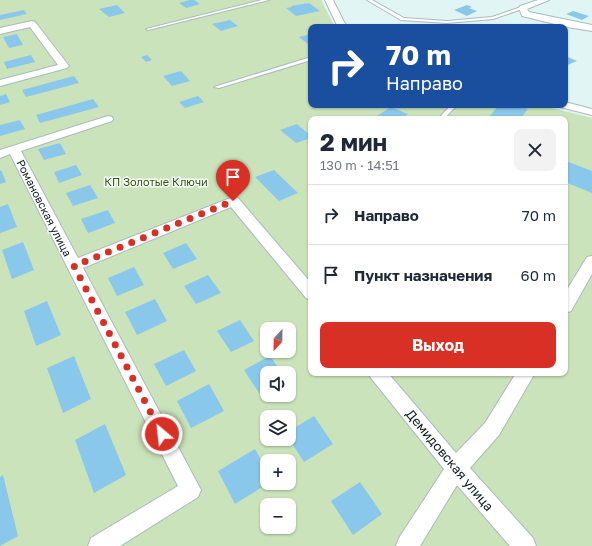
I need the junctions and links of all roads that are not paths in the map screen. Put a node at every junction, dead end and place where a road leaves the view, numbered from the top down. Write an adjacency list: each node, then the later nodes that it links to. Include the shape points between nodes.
1 (267, 0): 10 (lane)
2 (329, 0): 6 (street)
3 (369, 0): 5 (lane, via 403,20 447,22 493,18)
4 (545, 0): 5 (street)
5 (523, 8): 7 (street, via 525,14)
6 (341, 24)
7 (567, 24)
8 (568, 24): 9 (street)
9 (592, 28)
10 (148, 29)
11 (0, 31): 13 (street, via 32,24 64,66)
12 (308, 59): 14 (lane)
13 (0, 83)
14 (217, 86)
15 (568, 106): 17 (street)
16 (451, 108): 18 (lane)
17 (592, 112)
18 (444, 116)
19 (108, 119): 20 (street)
20 (7, 152): 22 (street, Романовская улица)
21 (592, 261): 24 (street)
22 (74, 266): 23 (street, via 233,201); 28 (street, Романовская улица, via 191,490)
23 (308, 290)
24 (568, 302)
25 (379, 376): 27 (street, Демидовская улица)
26 (524, 376): 27 (street, via 492,429)
27 (456, 468): 29 (street); 30 (street, Демидовская улица)
28 (99, 546)
29 (407, 546)
30 (525, 546)

